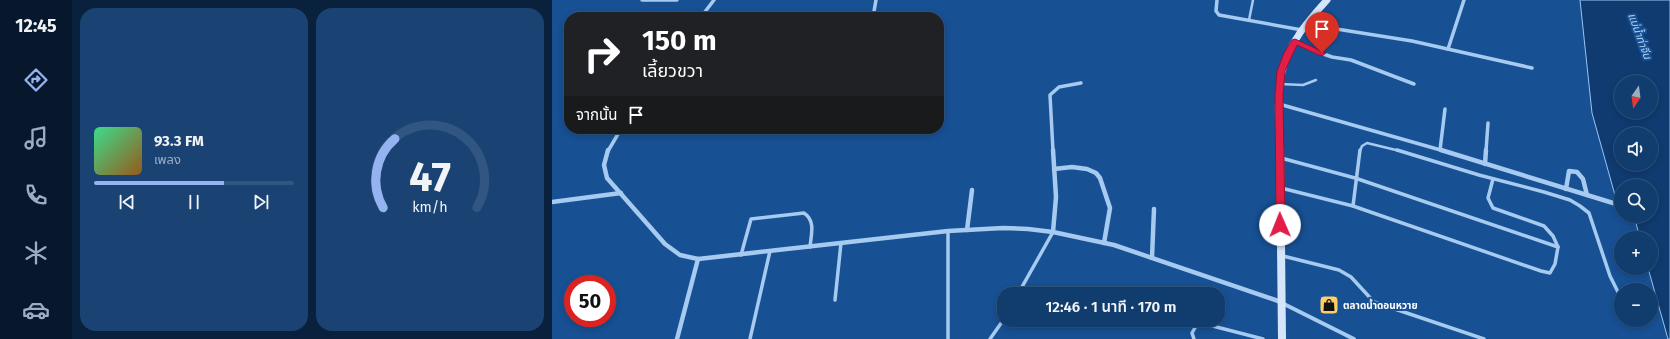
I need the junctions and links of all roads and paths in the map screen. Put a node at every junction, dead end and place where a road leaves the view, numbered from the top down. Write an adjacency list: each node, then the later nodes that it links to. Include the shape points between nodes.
1 (642, 0): 2 (street)
2 (677, 0)
3 (714, 0): 9 (street)
4 (876, 0): 10 (street)
5 (1217, 0): 11 (street, via 1216,11 1219,15)
6 (1253, 0): 11 (lane)
7 (1327, 0): 12 (main road)
8 (1464, 0): 14 (street)
9 (705, 12)
10 (874, 12)
11 (1249, 20): 12 (street)
12 (1304, 27): 13 (main road); 14 (street)
13 (1295, 41): 18 (main road, via 1281,71); 19 (street, via 1312,50 1351,60)
14 (1448, 49): 15 (street)
15 (1532, 68)
16 (1316, 80): 18 (lane, via 1306,85)
17 (1081, 83): 27 (street, via 1057,88 1052,90 1050,95)
18 (1280, 84): 20 (main road)
19 (1414, 84)
20 (1279, 104): 24 (street); 25 (main road)
21 (1445, 109): 24 (street)
22 (1488, 123): 26 (street)
23 (618, 134): 33 (street, via 609,148 604,169 607,178)
24 (1440, 150): 26 (street)
25 (1280, 158): 28 (lane); 30 (main road)
26 (1485, 164): 31 (street)
27 (1054, 169): 41 (street, via 1056,197); 43 (street, via 1087,169 1100,178 1110,208)
28 (1355, 178): 29 (lane, via 1359,154 1362,146 1367,143); 37 (lane); 45 (lane)
29 (1493, 179): 45 (lane, via 1488,198 1493,208 1544,226); 51 (lane, via 1567,198 1582,206 1589,213)
30 (1280, 187): 37 (lane); 48 (main road)
31 (1566, 189): 34 (street); 34 (street, via 1569,171 1577,172 1583,179)
32 (972, 190): 39 (street)
33 (621, 193): 35 (street); 50 (street, via 665,244 680,255)
34 (1586, 195): 36 (street)
35 (552, 202)
36 (1613, 203)
37 (1353, 206): 45 (lane, via 1550,273 1554,269)
38 (1154, 209): 49 (street)
39 (967, 230): 40 (street); 41 (street, via 1003,228)
40 (948, 231): 42 (street); 58 (lane)
41 (1053, 232): 43 (street); 52 (lane)
42 (841, 243): 44 (street); 53 (lane)
43 (1104, 243): 49 (street)
44 (810, 247): 46 (street); 47 (lane, via 810,215 804,213 751,219)
45 (1558, 247)
46 (770, 251): 47 (street); 57 (lane)
47 (741, 255): 50 (street)
48 (1281, 256): 54 (main road); 64 (lane, via 1324,264 1339,270 1351,277 1374,302)
49 (1152, 258): 54 (street)
50 (698, 259): 56 (street)
51 (1614, 284)
52 (1022, 287)
53 (835, 300)
54 (1281, 302): 62 (main road); 63 (street)
55 (998, 327): 59 (lane)
56 (677, 339)
57 (750, 339)
58 (948, 339)
59 (990, 339)
60 (1194, 339): 61 (lane, via 1192,333 1201,323)
61 (1263, 339)
62 (1282, 339)
63 (1354, 339)
64 (1484, 339)

